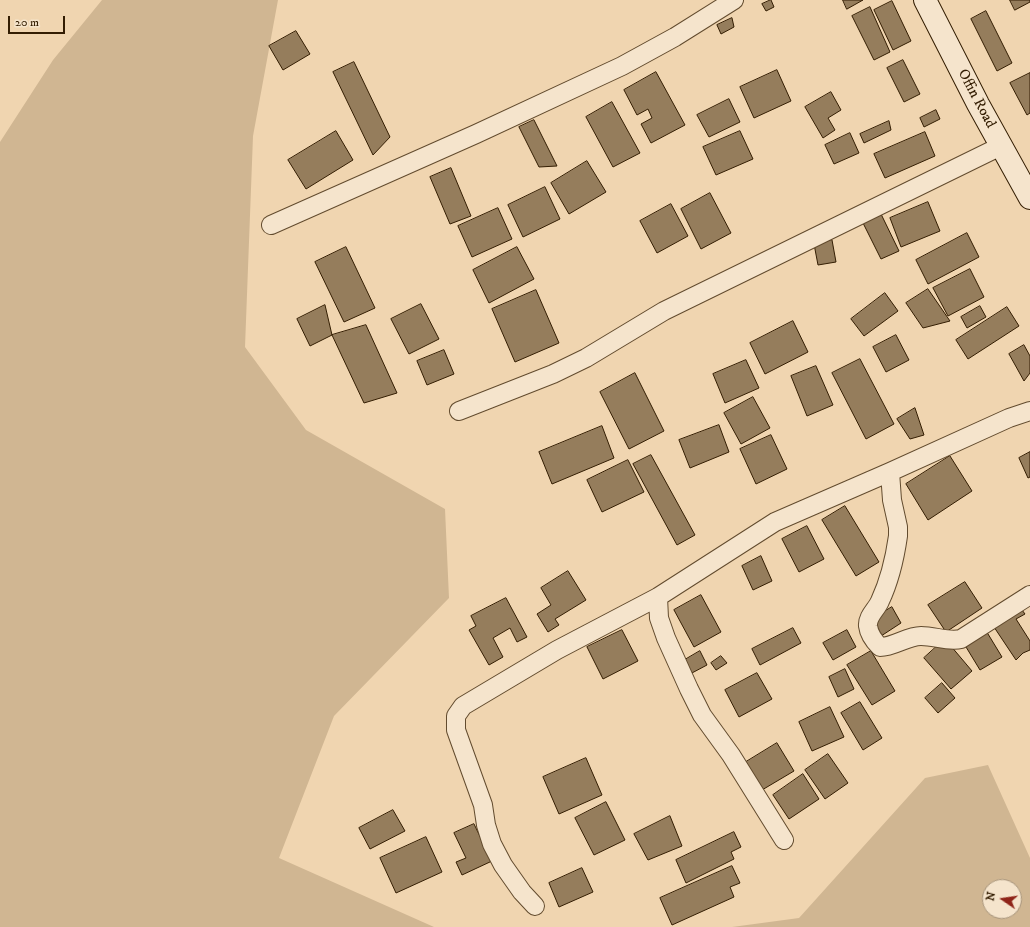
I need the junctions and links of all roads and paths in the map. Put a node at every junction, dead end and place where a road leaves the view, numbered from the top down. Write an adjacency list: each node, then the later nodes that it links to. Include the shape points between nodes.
1 (734, 0): 5 (street, via 622,66)
2 (926, 0): 3 (street, Offin Road)
3 (1001, 146): 4 (street, Offin Road); 6 (street, via 664,311 586,358 553,374)
4 (1030, 198)
5 (271, 225)
6 (459, 411)
7 (1030, 412): 8 (street, via 1009,418)
8 (890, 472): 9 (street, via 898,536 884,592 869,619 868,626 873,640 880,647 921,636 955,641 961,639); 10 (street, via 775,522)
9 (1030, 594)
10 (658, 597): 11 (street, via 659,618 692,696); 12 (street, via 558,650 463,706 456,716 456,730 483,806 492,844 503,865)
11 (784, 840)
12 (535, 906)

